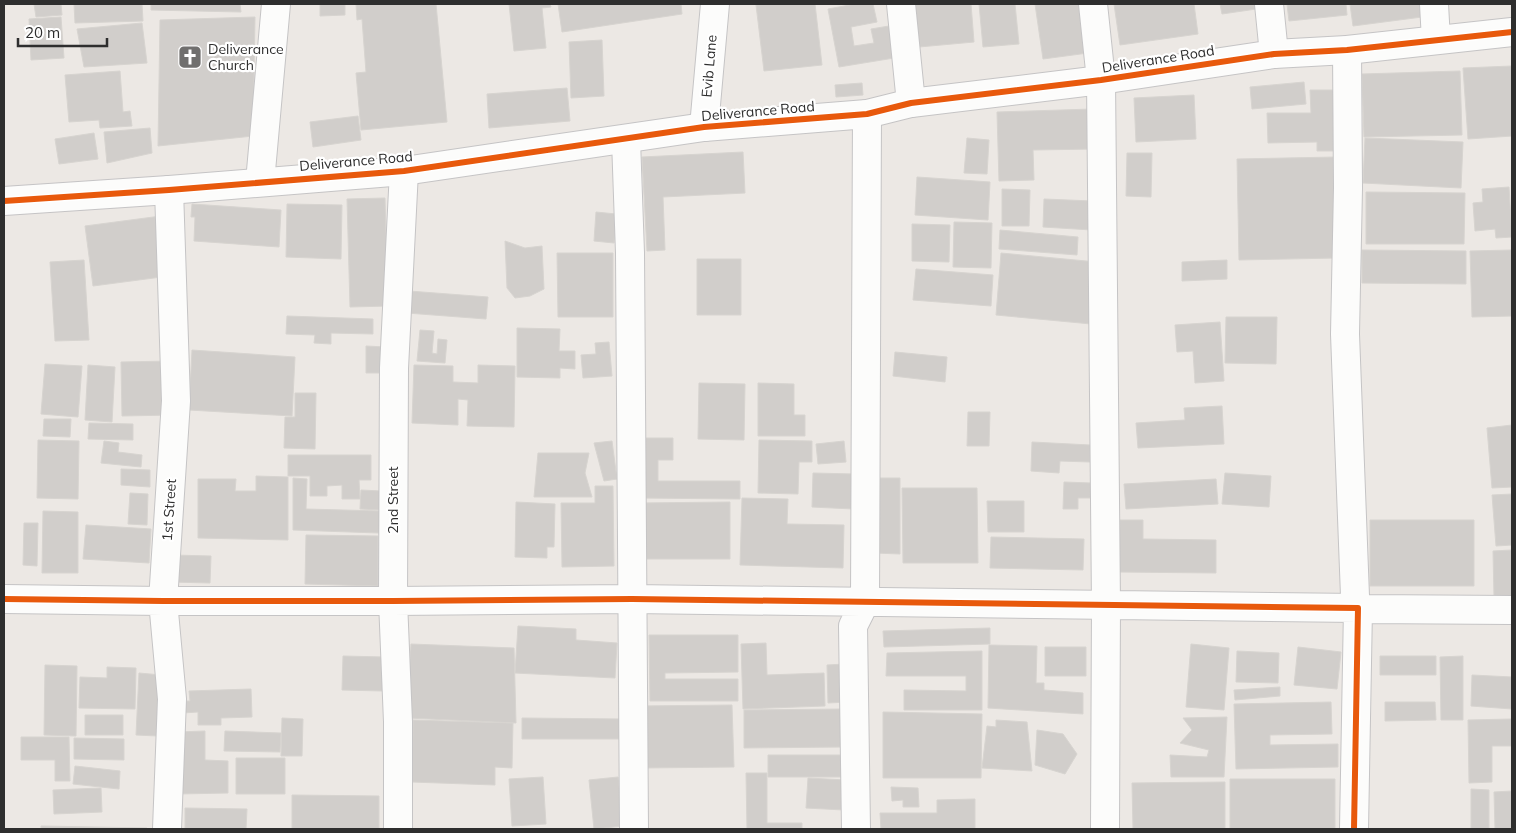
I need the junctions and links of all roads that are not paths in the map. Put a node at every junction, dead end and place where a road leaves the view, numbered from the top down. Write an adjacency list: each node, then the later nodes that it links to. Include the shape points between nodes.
1 (276, 4): 17 (street)
2 (715, 4): 14 (street, Evib Lane)
3 (901, 4): 12 (street)
4 (1092, 4): 11 (street)
5 (1269, 4): 10 (street)
6 (1434, 4): 8 (street)
7 (1512, 32): 8 (street, Deliverance Road)
8 (1436, 40): 9 (street, Deliverance Road)
9 (1346, 50): 10 (street, Deliverance Road); 26 (street, via 1345,334)
10 (1274, 54): 11 (street, Deliverance Road)
11 (1102, 80): 12 (street, Deliverance Road); 25 (street)
12 (912, 103): 13 (street, Deliverance Road)
13 (867, 114): 14 (street, Deliverance Road); 24 (street)
14 (704, 128): 15 (street, Deliverance Road)
15 (626, 140): 16 (street, Deliverance Road); 21 (street, via 630,253)
16 (404, 171): 17 (street, Deliverance Road); 23 (street, 2nd Street, via 394,368)
17 (260, 182): 18 (street, Deliverance Road)
18 (169, 190): 19 (street, Deliverance Road); 22 (street, 1st Street, via 176,401)
19 (4, 201)
20 (4, 599): 22 (street)
21 (632, 599): 23 (street); 24 (street); 30 (street)
22 (163, 601): 23 (street); 28 (street, 1st Street, via 172,699)
23 (393, 601): 29 (street, 2nd Street)
24 (865, 602): 25 (street); 31 (street, via 853,626)
25 (1106, 605): 26 (street); 32 (street)
26 (1358, 608): 27 (street); 33 (street)
27 (1512, 610)
28 (167, 829)
29 (398, 829)
30 (634, 829)
31 (856, 829)
32 (1105, 829)
33 (1354, 829)

